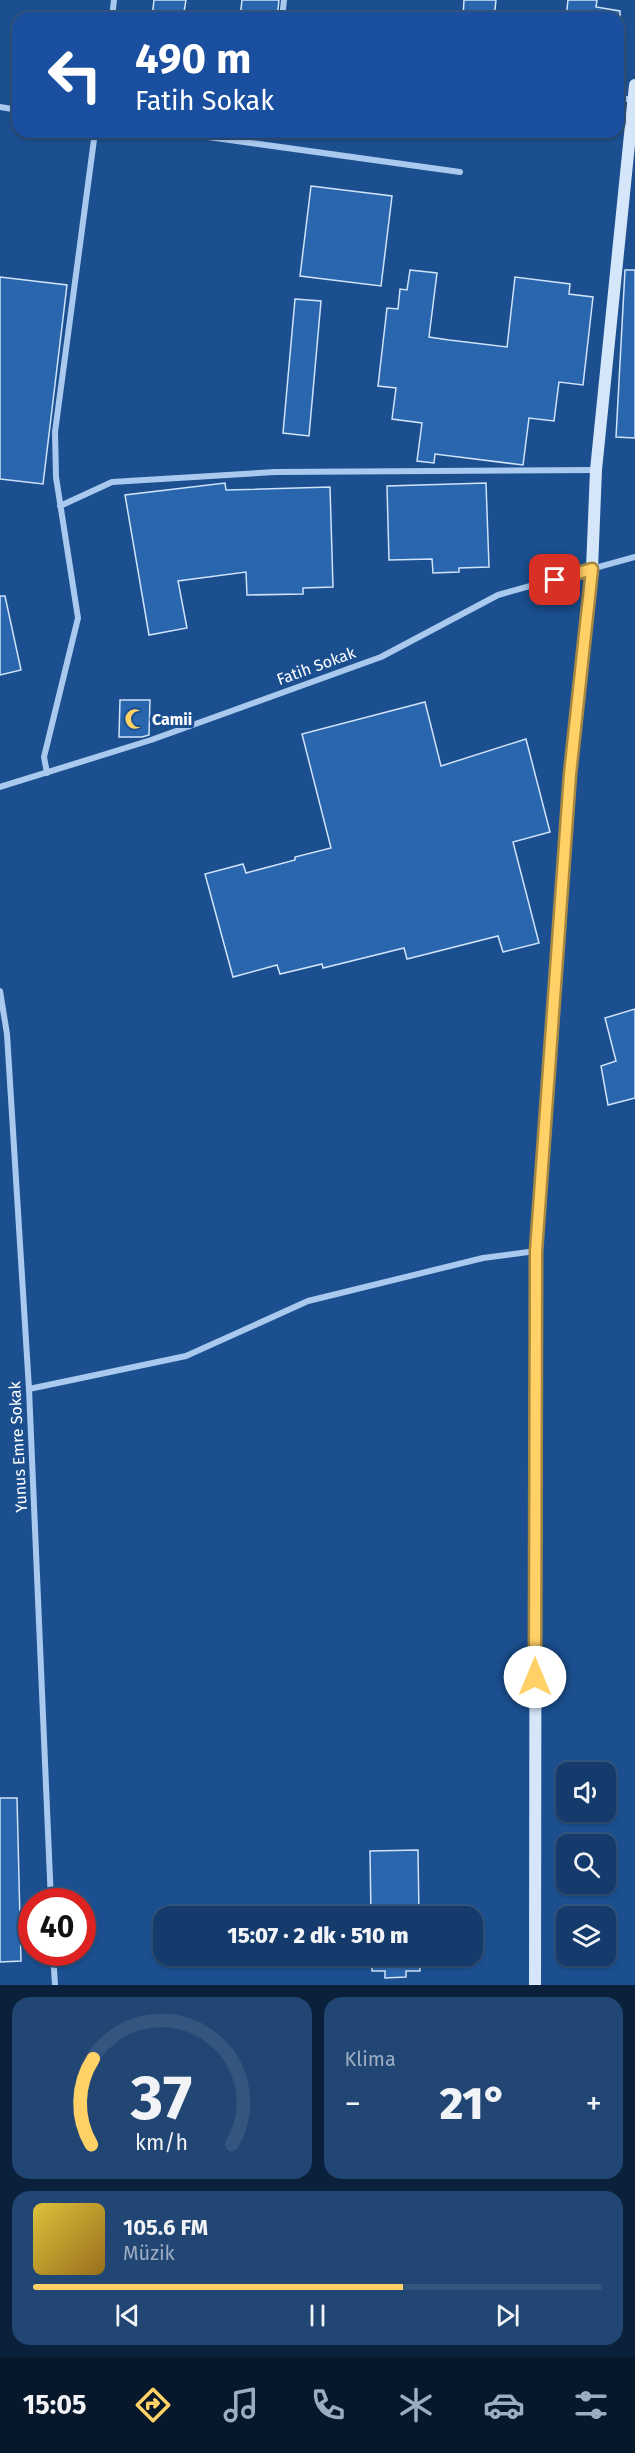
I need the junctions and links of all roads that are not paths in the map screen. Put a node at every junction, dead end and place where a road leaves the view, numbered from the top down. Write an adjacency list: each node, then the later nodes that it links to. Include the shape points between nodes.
1 (635, 85): 2 (street)
2 (634, 100): 6 (street)
3 (94, 138): 8 (street, via 55,432)
4 (215, 138): 5 (street)
5 (460, 172)
6 (629, 191): 7 (street)
7 (596, 470): 8 (street, via 275,472 112,482); 10 (street)
8 (60, 506): 11 (street, via 78,618 44,757)
9 (635, 557): 10 (street, Fatih Sokak)
10 (592, 569): 11 (street, Fatih Sokak, via 498,595 381,657); 14 (street, via 570,774)
11 (47, 773): 12 (street, Fatih Sokak)
12 (0, 787)
13 (0, 991): 15 (street, Yunus Emre Sokak, via 7,1035)
14 (536, 1251): 15 (street, via 483,1258 308,1301 186,1356); 19 (street)
15 (29, 1389): 16 (street, Yunus Emre Sokak)
16 (50, 1888)
17 (54, 1966): 18 (street)
18 (55, 1985)
19 (534, 1985)

